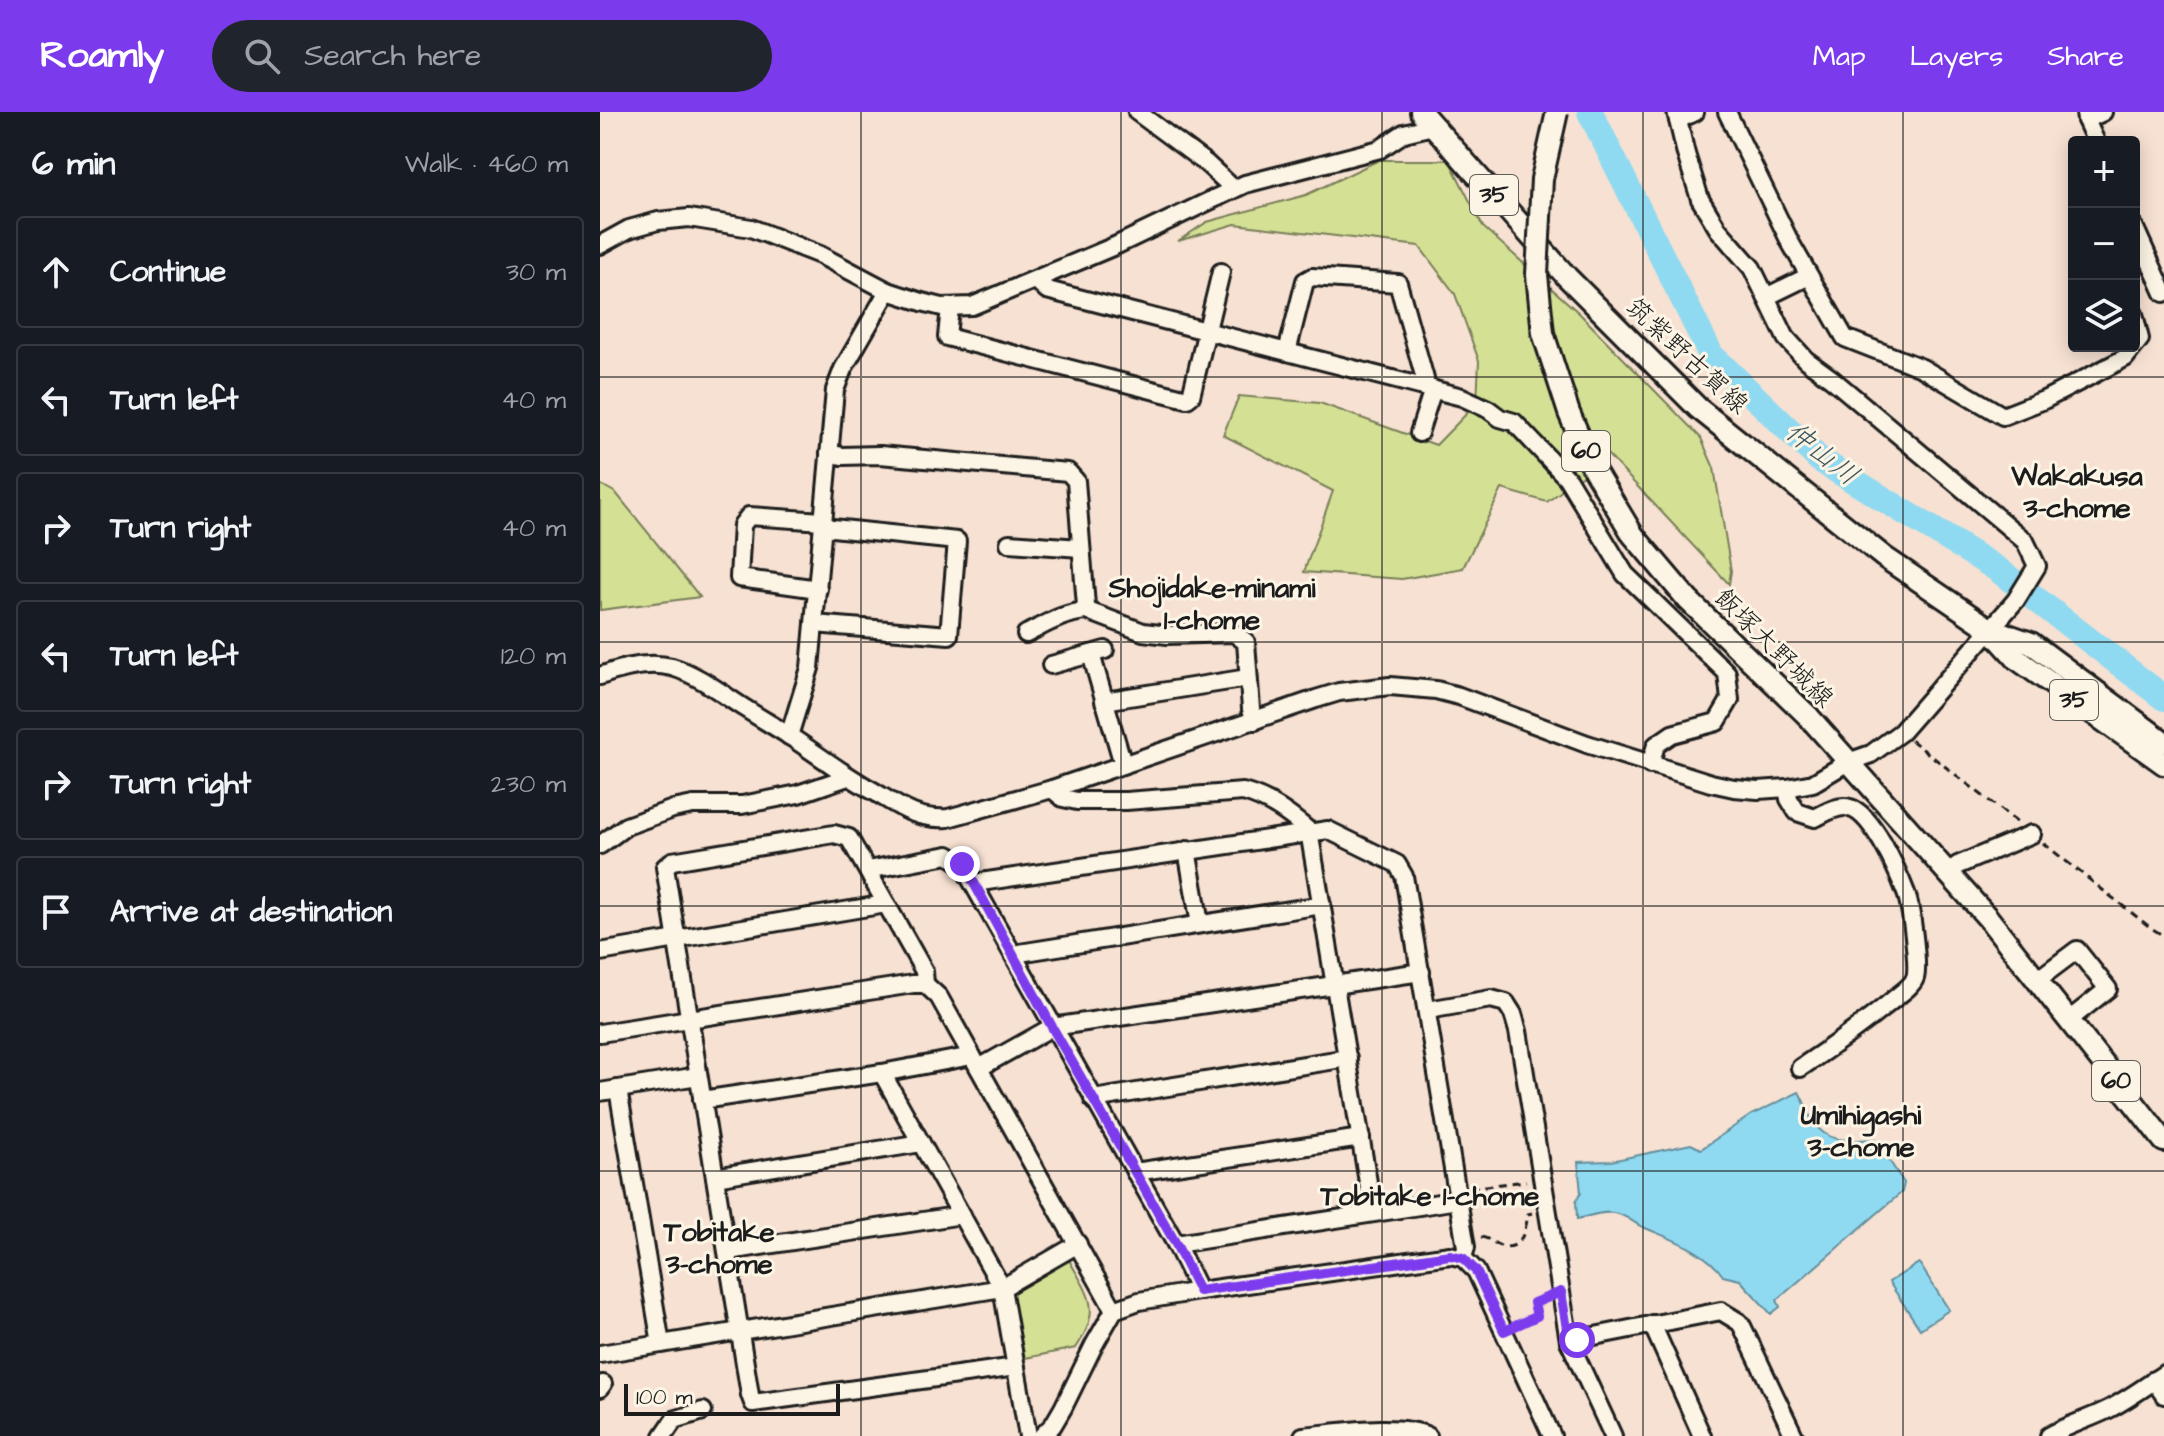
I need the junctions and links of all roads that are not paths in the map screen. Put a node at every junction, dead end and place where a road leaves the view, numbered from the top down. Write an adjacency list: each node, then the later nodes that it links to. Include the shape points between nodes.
1 (1137, 112): 10 (street)
2 (1557, 112): 41 (main road, 飯塚大野城線 / 60, bridge, via 1542,179 1537,275 1543,333 1594,470 1633,535 1688,600)
3 (1695, 112): 6 (street)
4 (1727, 112): 14 (street)
5 (2103, 112): 7 (street)
6 (1677, 116): 18 (street, via 1700,199 1752,268)
7 (2086, 116): 9 (street)
8 (1427, 119): 10 (street, via 1380,149); 32 (main road, 筑紫野古賀線 / 35, via 1567,277 1698,408 1884,557)
9 (2094, 136)
10 (1234, 189): 15 (street)
11 (2140, 239): 17 (street)
12 (600, 245): 16 (street, via 629,229 689,218 751,228 820,255)
13 (1221, 272): 20 (street)
14 (1809, 276): 18 (street); 22 (street, via 1845,338 1922,368 2003,416 2044,400)
15 (1036, 280): 19 (street, via 972,306); 20 (street, via 1047,290)
16 (888, 291): 19 (street); 25 (street, via 835,390)
17 (2164, 293)
18 (1766, 297): 32 (street, via 1786,338 1806,360 2025,541 2037,566)
19 (950, 307): 20 (street, via 947,337 1187,399)
20 (1207, 331): 21 (street)
21 (1287, 352): 23 (street); 23 (street, via 1305,281 1312,277 1398,283)
22 (2130, 352)
23 (1428, 388): 24 (street); 44 (street, via 1462,397 1514,422 1567,478 1625,574 1727,673 1730,700 1717,722 1672,734 1656,745)
24 (1419, 433)
25 (829, 453): 26 (street); 28 (street, via 1068,472 1076,481)
26 (823, 524): 29 (street); 29 (street, via 749,516 742,525 739,578); 31 (street, via 957,541 949,635)
27 (1009, 543): 28 (street)
28 (1081, 548): 30 (street)
29 (818, 589): 31 (street)
30 (1088, 611): 33 (street, via 1059,617); 36 (street, via 1143,632 1234,633 1246,642)
31 (814, 624): 39 (street, via 810,668)
32 (1990, 629): 40 (main road, 筑紫野古賀線 / 35, via 2031,643); 41 (street, via 1901,732 1871,754); 43 (main road, 筑紫野古賀線 / 35, via 2017,659)
33 (1026, 634)
34 (1051, 665): 37 (street, via 1098,652)
35 (600, 676): 39 (street, via 643,665 669,666)
36 (1248, 678): 37 (street); 38 (street)
37 (1104, 701): 42 (street)
38 (1255, 721): 42 (street); 44 (street, via 1339,692 1416,687 1459,696)
39 (789, 736): 45 (street)
40 (2164, 742)
41 (1848, 762): 46 (street, via 1813,783); 53 (main road, 飯塚大野城線 / 60)
42 (1123, 764): 47 (street)
43 (2164, 764)
44 (1650, 765): 46 (street, via 1734,788)
45 (848, 777): 47 (street, via 909,812 936,819); 50 (street, via 742,805 673,809 626,826)
46 (1787, 788): 72 (street, via 1797,812 1815,818 1850,807 1867,819 1907,895 1917,967 1915,981 1907,988)
47 (1052, 789): 48 (street, via 1077,801 1243,792 1279,808)
48 (1309, 831): 51 (street); 56 (street); 61 (street, via 1328,830 1397,864 1404,876)
49 (2032, 834): 53 (street)
50 (600, 845)
51 (1187, 850): 54 (street); 57 (street)
52 (868, 870): 54 (street, via 948,855 962,864); 55 (street); 58 (street, via 849,838 834,834 672,861 665,873)
53 (1946, 873): 62 (main road, 飯塚大野城線 / 60)
54 (974, 883): 60 (street)
55 (886, 904): 58 (street); 64 (street, via 924,971)
56 (1322, 905): 57 (street); 63 (street)
57 (1200, 924): 60 (street)
58 (676, 939): 59 (street); 66 (street)
59 (600, 952)
60 (1013, 954): 68 (street)
61 (1421, 972): 63 (street); 65 (street)
62 (2037, 980): 67 (main road, 飯塚大野城線 / 60); 67 (street, via 2077,950 2101,979 2108,989)
63 (1335, 983): 68 (street); 70 (street)
64 (925, 984): 66 (street); 71 (street, via 939,997)
65 (1428, 1010): 84 (street); 96 (street, via 1491,999 1506,1003 1513,1014)
66 (689, 1019): 69 (street); 74 (street)
67 (2069, 1020): 80 (main road, 飯塚大野城線 / 60)
68 (1052, 1027): 71 (street); 77 (street)
69 (600, 1033)
70 (1348, 1058): 77 (street); 79 (street)
71 (976, 1062): 73 (street); 87 (street)
72 (1800, 1068)
73 (882, 1073): 78 (street); 81 (street)
74 (698, 1076): 75 (street); 78 (street)
75 (618, 1089): 76 (street); 97 (street)
76 (600, 1092)
77 (1093, 1099): 82 (street)
78 (702, 1100): 83 (street)
79 (1361, 1138): 82 (street); 85 (street)
80 (2164, 1141)
81 (921, 1143): 83 (street); 86 (street)
82 (1135, 1172): 88 (street)
83 (715, 1177): 89 (street)
84 (1457, 1195): 85 (street); 90 (street, via 1466,1247)
85 (1373, 1212): 88 (street)
86 (962, 1215): 89 (street); 91 (street)
87 (1078, 1244): 91 (street); 93 (street)
88 (1176, 1244): 92 (street)
89 (728, 1251): 95 (street)
90 (1463, 1258): 92 (street, via 1435,1256); 109 (street, via 1476,1271)
91 (1002, 1288): 95 (street); 99 (street)
92 (1199, 1291): 93 (street)
93 (1114, 1310): 106 (street, via 1058,1417)
94 (1652, 1324): 96 (street); 111 (street); 112 (street, via 1717,1311 1739,1322)
95 (741, 1330): 97 (street); 99 (street, via 753,1403)
96 (1569, 1341): 110 (street)
97 (661, 1344): 98 (street)
98 (600, 1354)
99 (1016, 1367): 105 (street)
100 (2159, 1377): 101 (street); 103 (street)
101 (2164, 1395)
102 (703, 1411): 104 (street, via 674,1420)
103 (2084, 1421): 113 (street); 114 (street)
104 (663, 1436)
105 (1028, 1436)
106 (1042, 1436)
107 (1303, 1436): 108 (street, via 1404,1430)
108 (1428, 1436)
109 (1552, 1436)
110 (1613, 1436)
111 (1702, 1436)
112 (1794, 1436)
113 (2049, 1436)
114 (2094, 1436)

